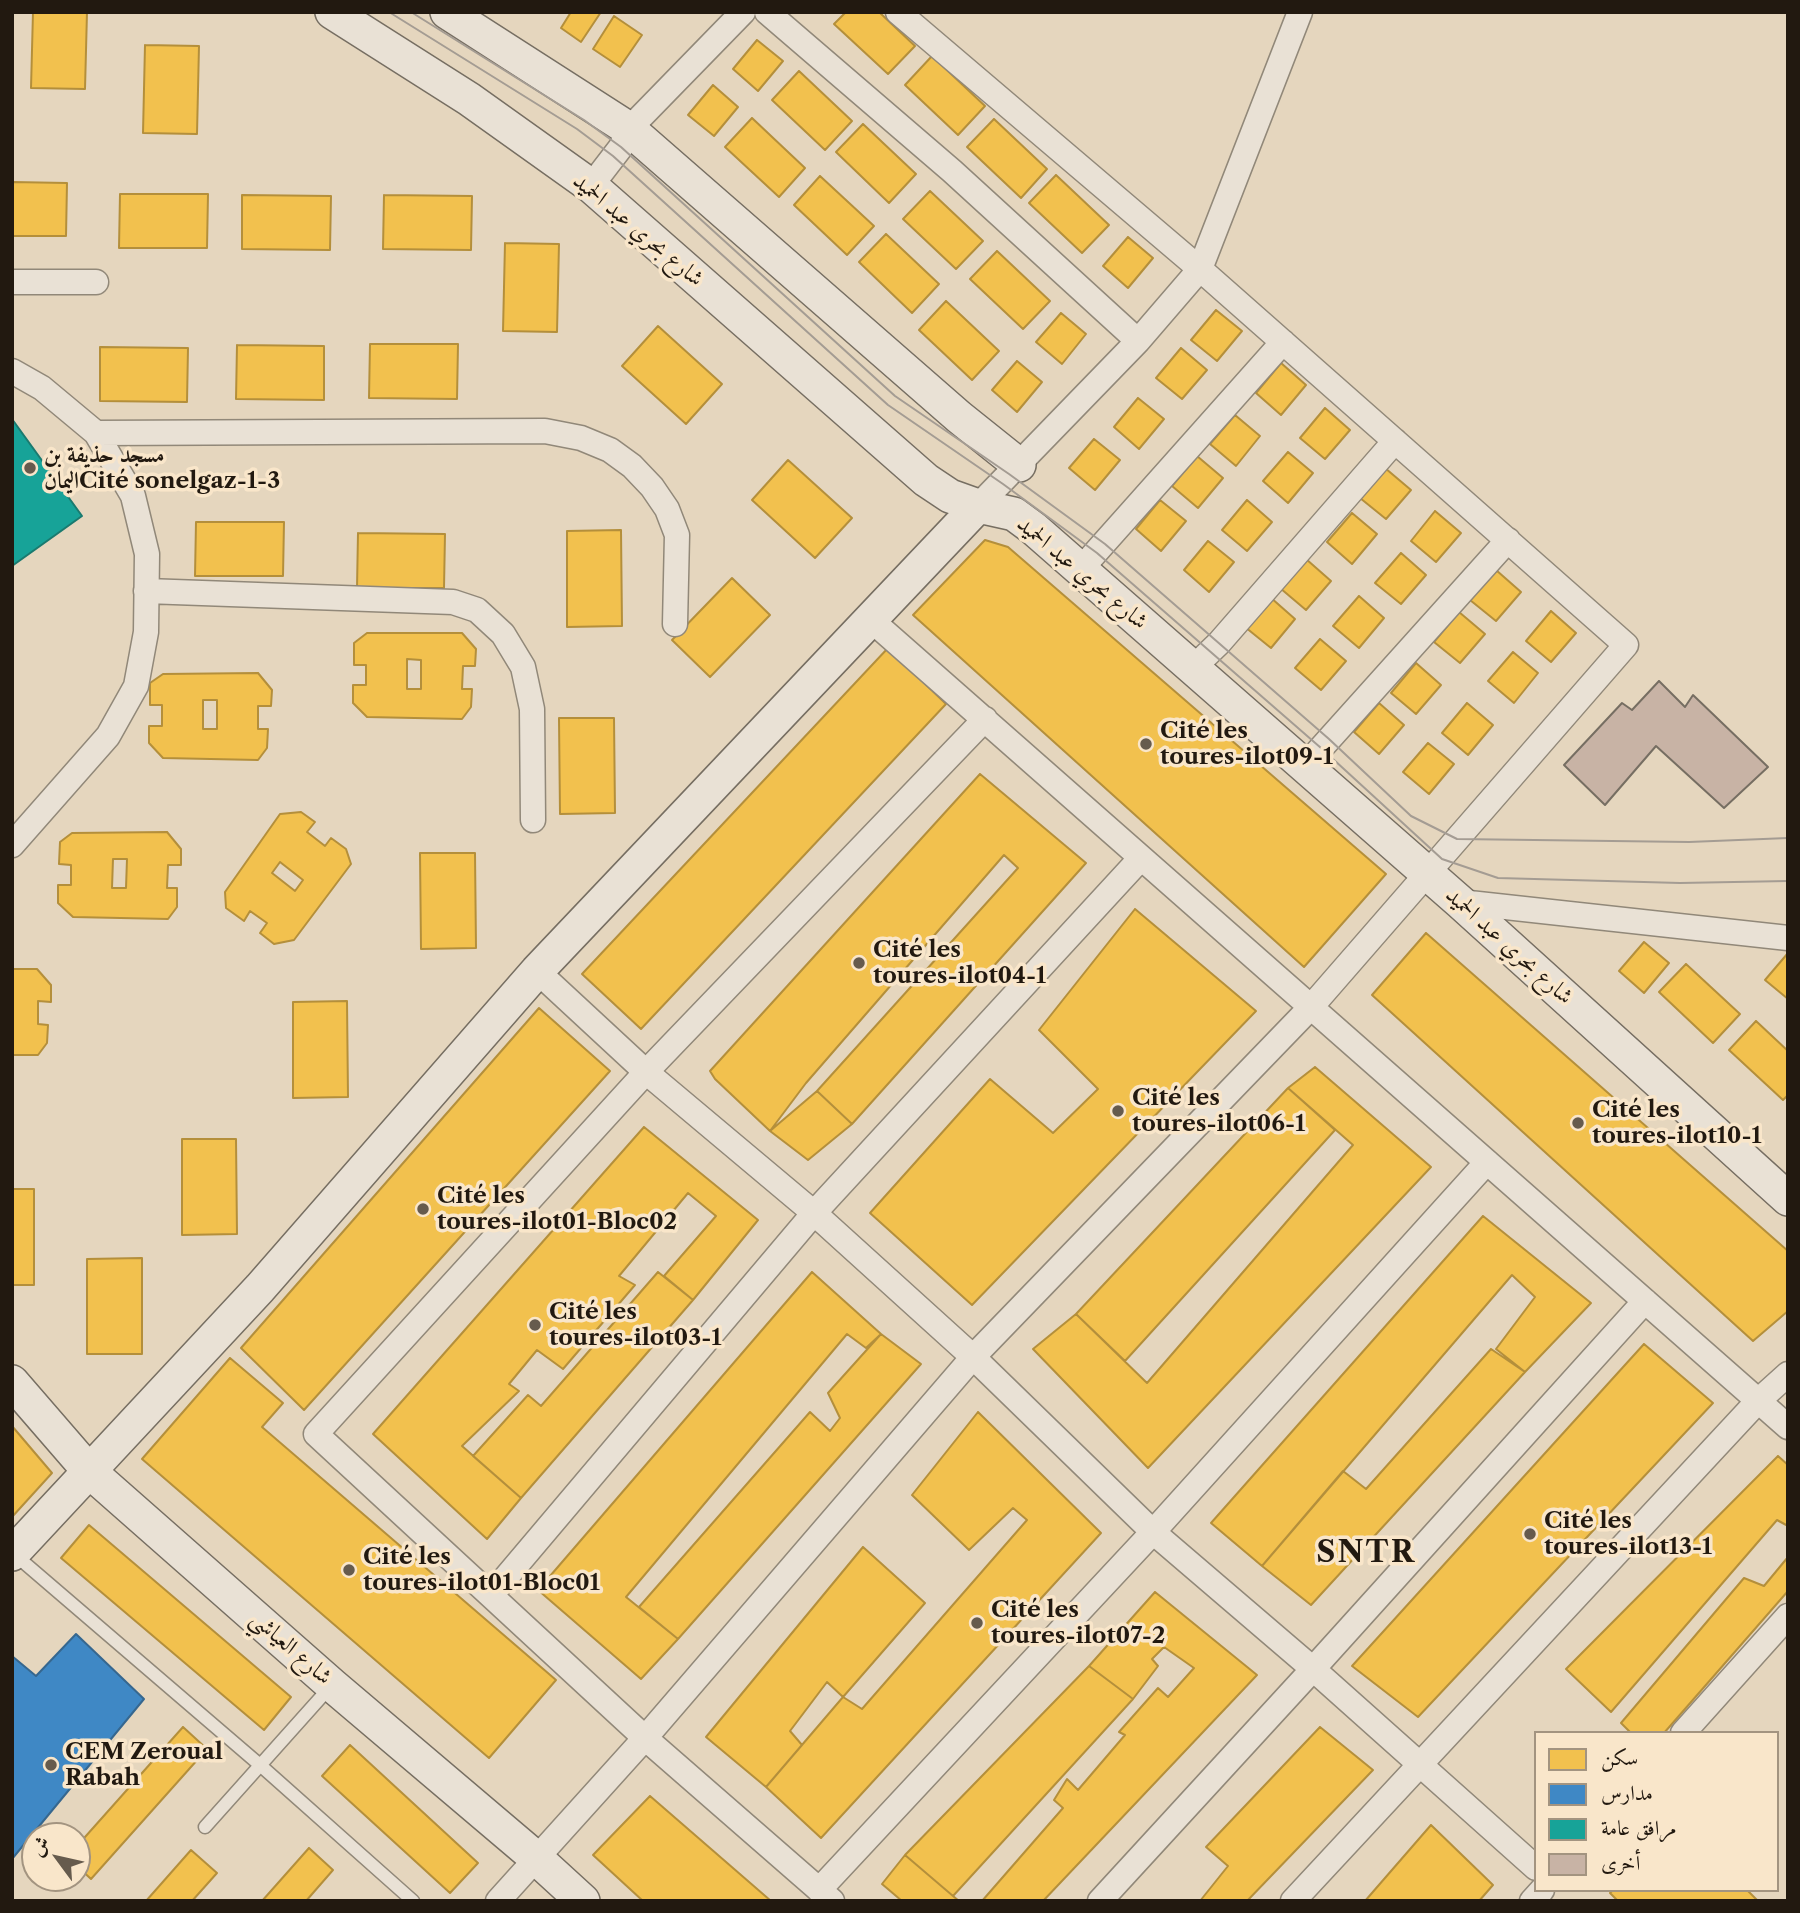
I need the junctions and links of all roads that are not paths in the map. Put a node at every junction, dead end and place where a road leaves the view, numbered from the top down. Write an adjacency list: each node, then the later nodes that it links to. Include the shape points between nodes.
1 (332, 12): 8 (street, شارع بحري عبد الحميد, via 468,99)
2 (447, 12): 7 (street)
3 (743, 12): 7 (street)
4 (767, 12): 12 (street, via 952,171)
5 (898, 12): 9 (street)
6 (1300, 12): 9 (street)
7 (629, 129): 8 (street); 17 (street)
8 (591, 186): 18 (street, شارع بحري عبد الحميد, via 926,480 950,496)
9 (1200, 268): 12 (street); 13 (street)
10 (12, 282): 11 (street)
11 (96, 282)
12 (1138, 341): 17 (street)
13 (1283, 342): 16 (street); 20 (street)
14 (12, 371): 15 (street, via 42,388)
15 (96, 433): 21 (street, via 133,496 146,554); 23 (street, via 545,431 581,438 632,466 667,509 677,535)
16 (1395, 441): 19 (street); 24 (street)
17 (1019, 465): 18 (street)
18 (978, 506): 20 (street, شارع بحري عبد الحميد, via 1014,514); 22 (street)
19 (1507, 540): 26 (street); 30 (street, via 1626,645)
20 (1080, 570): 24 (street, شارع بحري عبد الحميد)
21 (146, 591): 27 (street, via 453,602 477,610 503,634 523,667 532,709); 28 (street, via 146,632 136,686 108,736)
22 (870, 619): 25 (street); 33 (street)
23 (675, 624)
24 (1194, 668): 26 (street, شارع بحري عبد الحميد)
25 (985, 719): 29 (street); 35 (street)
26 (1305, 766): 30 (street, شارع بحري عبد الحميد)
27 (533, 820)
28 (12, 845)
29 (1141, 858): 34 (street); 38 (street)
30 (1428, 873): 31 (street, شارع بحري عبد الحميد); 34 (street)
31 (1460, 901): 32 (street); 37 (street, شارع بحري عبد الحميد)
32 (1788, 938)
33 (537, 971): 35 (street); 45 (street, via 260,1288)
34 (1311, 1007): 36 (street); 40 (street)
35 (646, 1072): 38 (street); 48 (street, via 316,1434)
36 (1488, 1162): 39 (street); 46 (street)
37 (1788, 1199)
38 (814, 1213): 40 (street); 48 (street)
39 (1645, 1301): 43 (street); 50 (street)
40 (973, 1357): 46 (street); 53 (street)
41 (1788, 1374): 43 (street)
42 (12, 1382): 45 (street, شارع العياشي)
43 (1758, 1401): 44 (street); 55 (street)
44 (1788, 1427)
45 (89, 1471): 47 (street); 51 (street, شارع العياشي)
46 (1153, 1532): 50 (street); 59 (street)
47 (13, 1553): 54 (lane)
48 (492, 1594): 53 (street)
49 (1788, 1616): 52 (street)
50 (1313, 1669): 55 (street); 63 (street)
51 (332, 1685): 54 (lane); 57 (street, شارع العياشي)
52 (1685, 1731)
53 (645, 1738): 57 (street); 59 (street)
54 (260, 1765): 56 (lane); 60 (lane)
55 (1420, 1765): 58 (street); 64 (street)
56 (205, 1827)
57 (537, 1858): 61 (street); 62 (street, شارع العياشي)
58 (1534, 1866)
59 (825, 1895)
60 (413, 1901)
61 (498, 1901)
62 (583, 1901)
63 (1100, 1901)
64 (1293, 1901)

